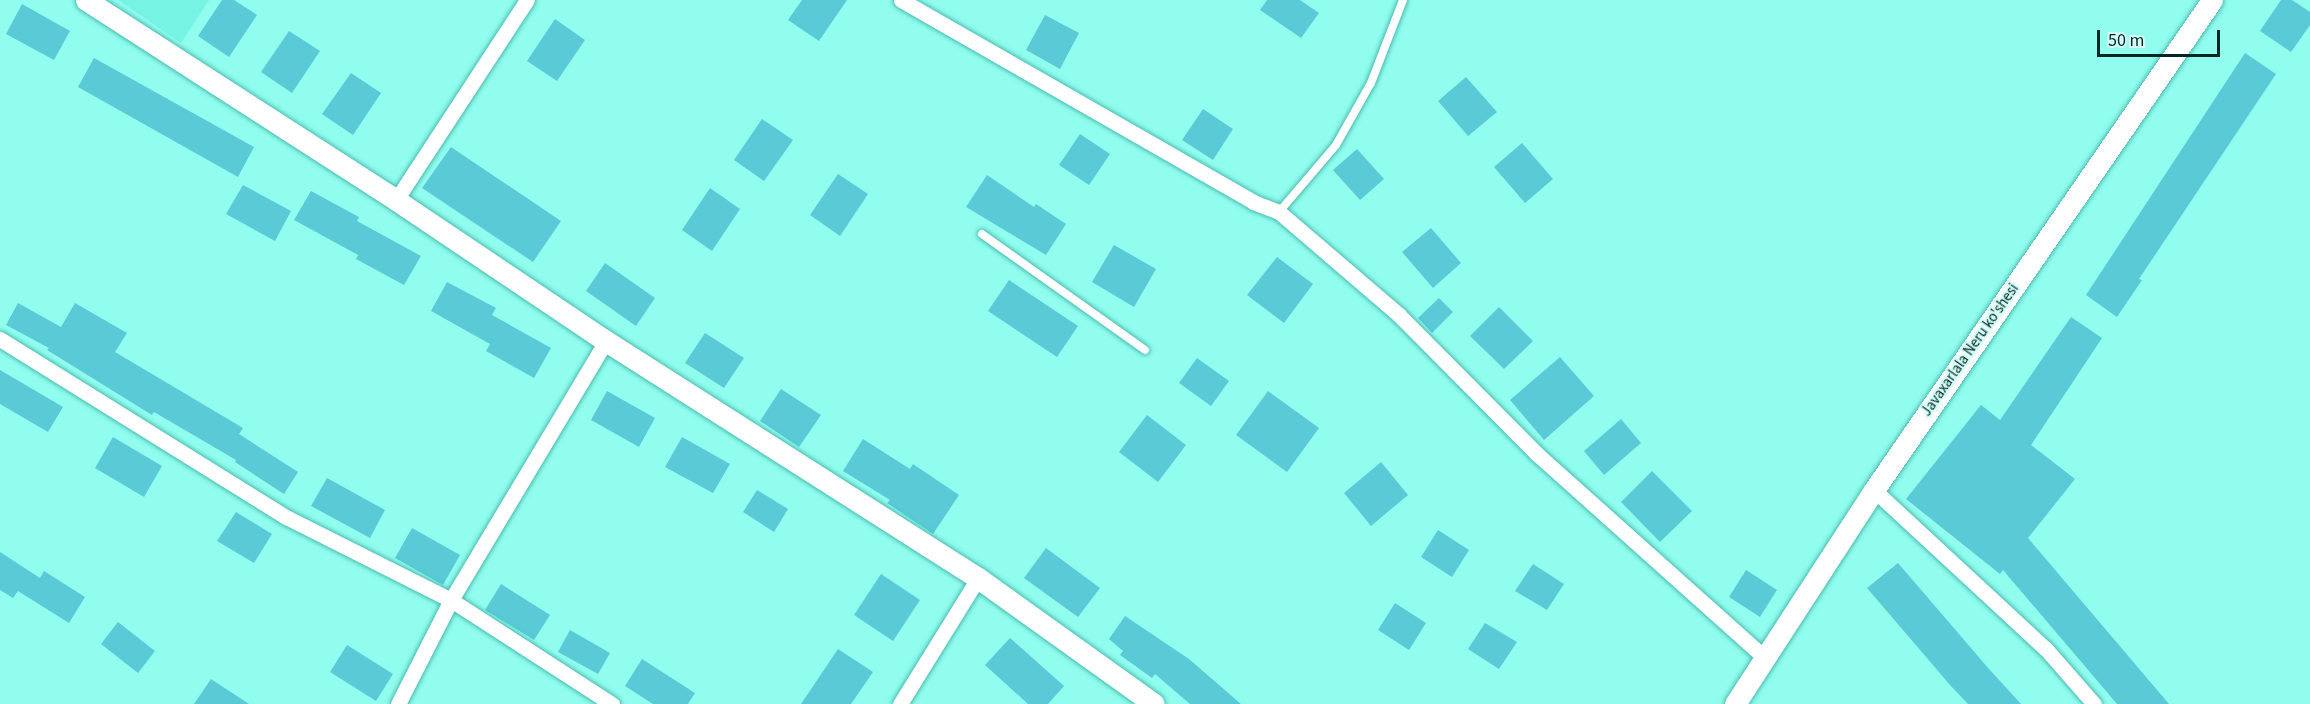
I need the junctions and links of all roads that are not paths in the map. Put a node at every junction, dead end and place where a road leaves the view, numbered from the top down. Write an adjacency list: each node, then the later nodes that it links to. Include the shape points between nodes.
1 (86, 0): 6 (street)
2 (527, 0): 6 (street)
3 (902, 0): 7 (street, via 1253,202)
4 (1403, 0): 7 (lane, via 1371,83 1336,146)
5 (2212, 0): 12 (street, Javaxarlala Neru ko'shesi)
6 (396, 200): 10 (street)
7 (1279, 212): 15 (street, via 1399,315 1537,454)
8 (982, 234): 11 (lane)
9 (0, 339): 14 (street, via 286,517)
10 (606, 341): 13 (street); 14 (street)
11 (1145, 350)
12 (1874, 490): 15 (street, Javaxarlala Neru ko'shesi); 21 (street, via 2046,648)
13 (978, 578): 18 (street); 19 (street)
14 (451, 600): 16 (street); 17 (street)
15 (1764, 657): 20 (street, Javaxarlala Neru ko'shesi)
16 (398, 704)
17 (612, 704)
18 (900, 704)
19 (1154, 704)
20 (1735, 704)
21 (2094, 704)

